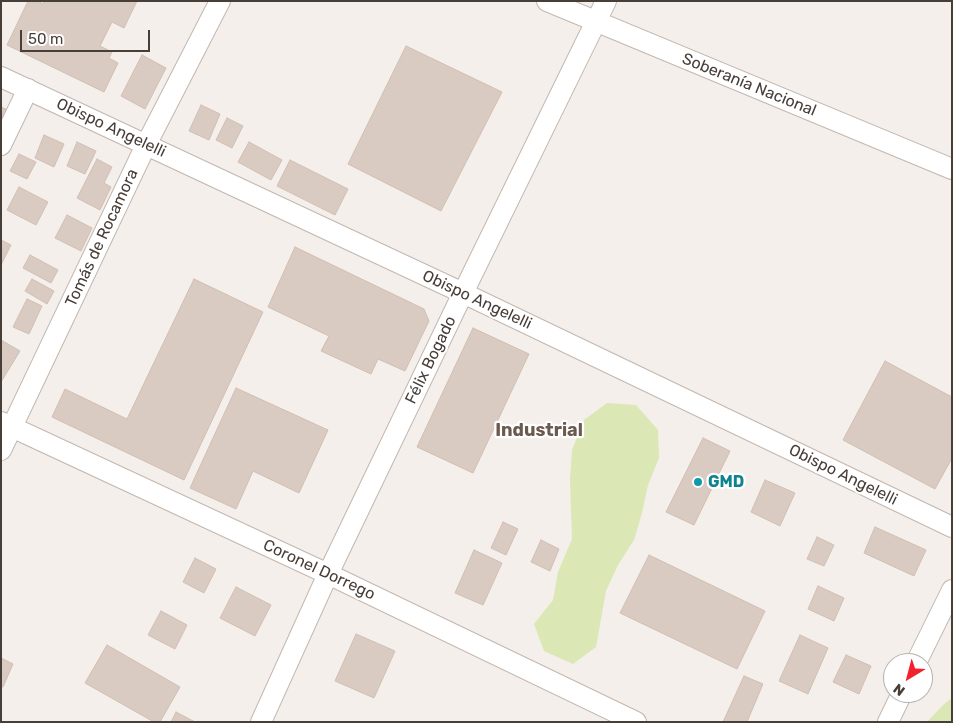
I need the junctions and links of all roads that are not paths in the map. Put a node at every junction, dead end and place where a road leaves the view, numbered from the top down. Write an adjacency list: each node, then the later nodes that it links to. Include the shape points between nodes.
1 (220, 1): 8 (street, Tomás de Rocamora)
2 (547, 1): 4 (street, Soberanía Nacional)
3 (606, 1): 4 (street, Félix Bogado)
4 (596, 22): 9 (street, Soberanía Nacional); 10 (street, Félix Bogado)
5 (1, 77): 6 (street, Obispo Angelelli)
6 (28, 89): 7 (street); 8 (street, Obispo Angelelli)
7 (1, 145)
8 (146, 145): 10 (street, Obispo Angelelli); 11 (street, Tomás de Rocamora)
9 (952, 169)
10 (463, 293): 13 (street, Obispo Angelelli); 14 (street, Félix Bogado)
11 (7, 425): 12 (street, Tomás de Rocamora); 14 (street, Coronel Dorrego)
12 (1, 450)
13 (952, 527)
14 (328, 574): 18 (street, Félix Bogado); 19 (street, Coronel Dorrego)
15 (952, 590): 16 (street)
16 (921, 653)
17 (897, 703): 20 (street)
18 (261, 722)
19 (636, 722)
20 (888, 722)

